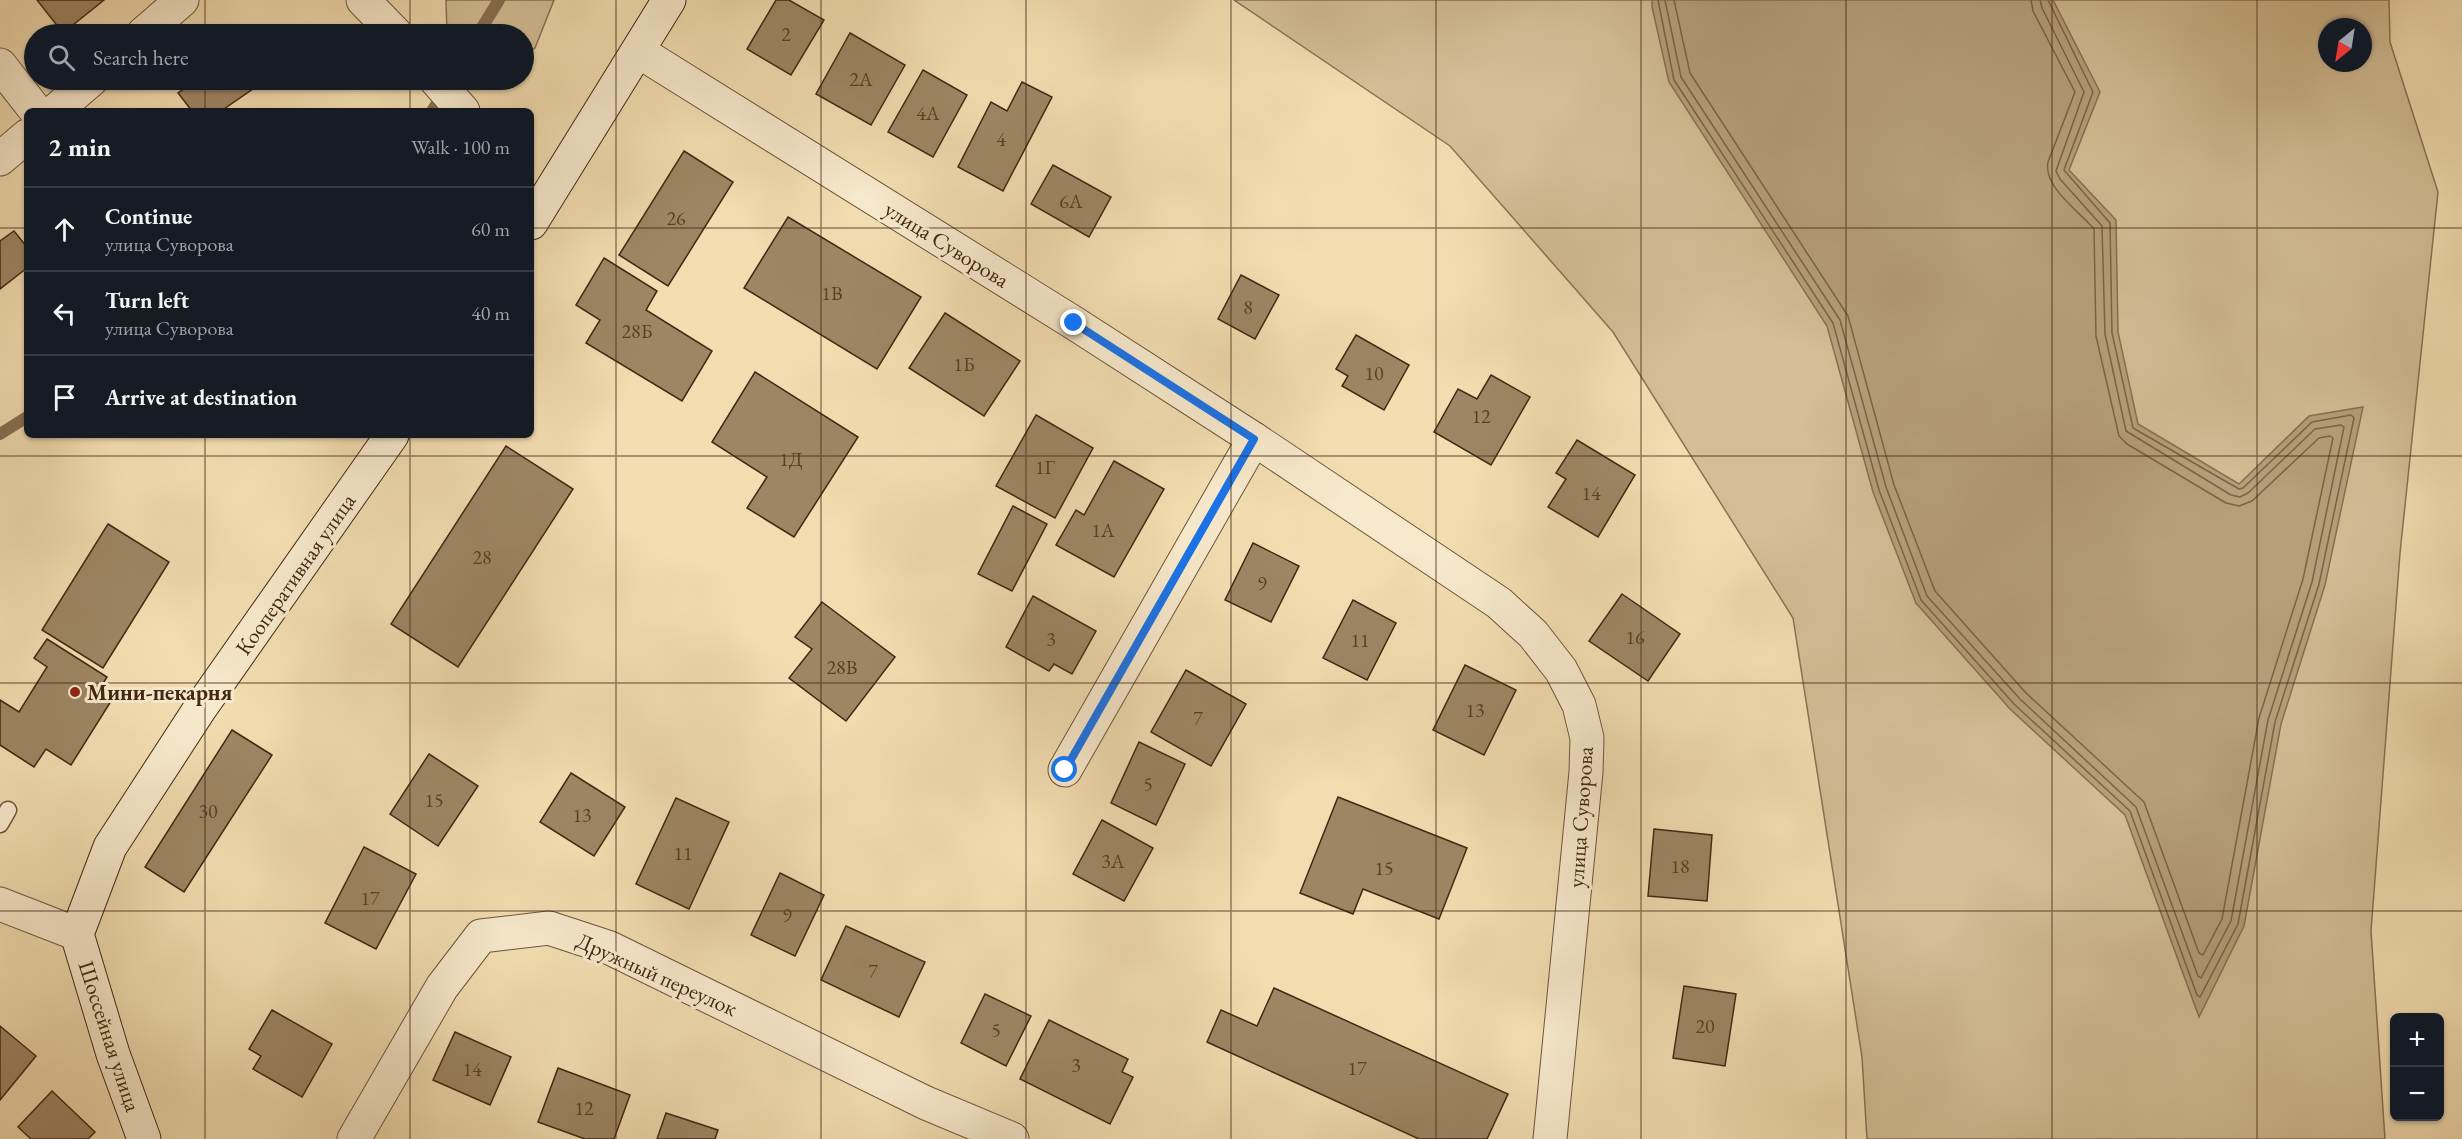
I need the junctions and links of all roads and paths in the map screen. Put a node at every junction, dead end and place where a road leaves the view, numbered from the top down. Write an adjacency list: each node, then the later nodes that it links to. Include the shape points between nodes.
1 (182, 0): 4 (street)
2 (363, 0): 5 (street)
3 (669, 0): 6 (street)
4 (154, 24)
5 (386, 24)
6 (638, 51): 15 (street); 17 (street, улица Суворова)
7 (0, 65): 10 (street)
8 (79, 90): 11 (street)
9 (445, 90): 12 (street)
10 (34, 108)
11 (58, 108)
12 (460, 108)
13 (24, 139): 14 (street)
14 (0, 159)
15 (534, 208)
16 (390, 438): 20 (street, Кооперативная улица, via 199,710 110,848)
17 (1254, 439): 18 (street); 24 (street, улица Суворова, via 1499,603 1533,634 1561,670 1579,705 1587,738 1586,772)
18 (1065, 770)
19 (0, 904): 20 (street)
20 (77, 933): 21 (street, Шоссейная улица, via 113,1054)
21 (144, 1139)
22 (354, 1139): 23 (street, Дружный переулок, via 442,987 481,936 549,928 610,948 926,1103)
23 (1012, 1139)
24 (1550, 1139)

